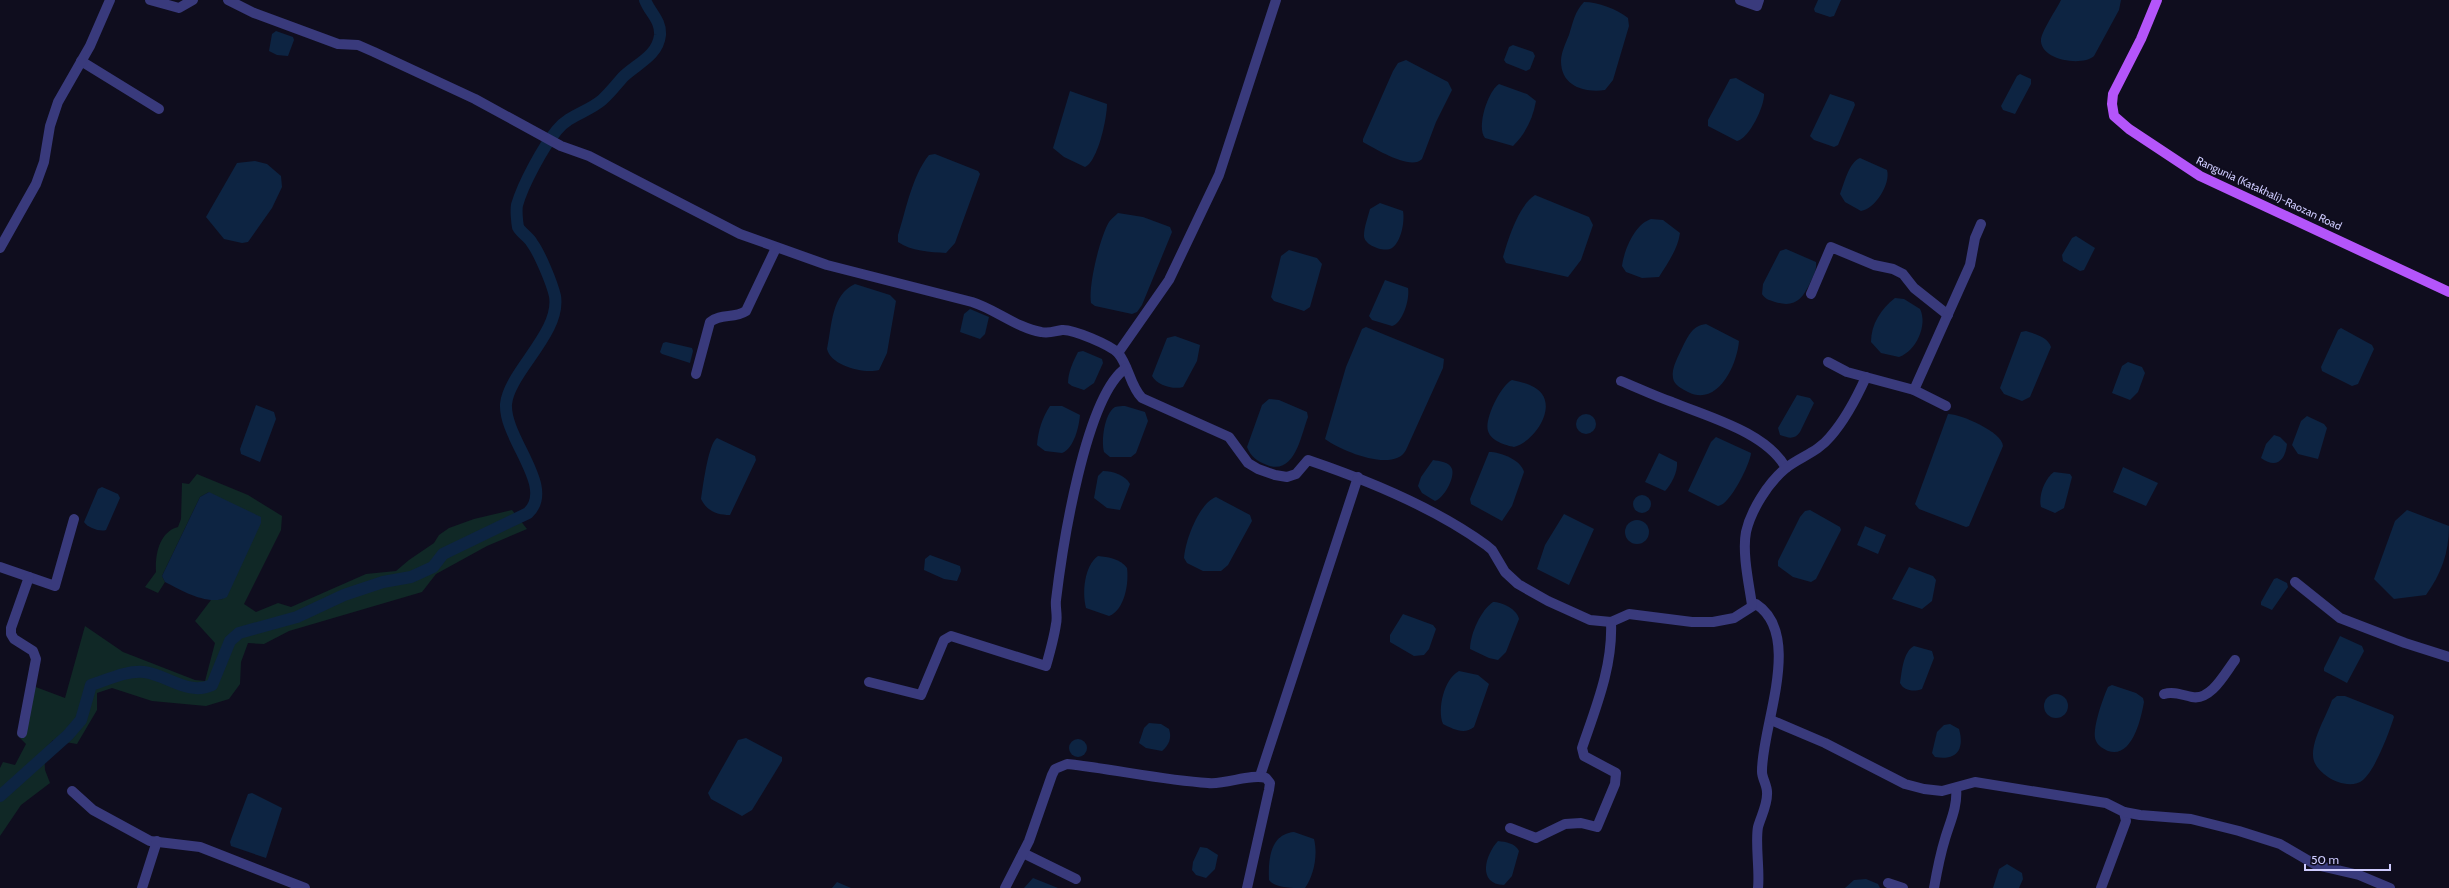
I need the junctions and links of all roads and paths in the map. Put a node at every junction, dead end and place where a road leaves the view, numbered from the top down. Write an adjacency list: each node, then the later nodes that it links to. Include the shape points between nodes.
1 (110, 0): 9 (street)
2 (150, 0): 3 (street, via 179,8)
3 (193, 0)
4 (228, 0): 13 (street, via 338,44 358,45 374,52 475,99 561,146 589,156 740,234)
5 (1276, 0): 17 (street, via 1219,175 1170,280)
6 (1740, 0): 7 (street, via 1757,6)
7 (1759, 0)
8 (2157, 0): 14 (main road, Rangunia (Katakhali)-Raozan Road, via 2141,39 2113,94 2114,116 2129,129 2200,176)
9 (81, 61): 10 (street); 12 (street, via 58,102 50,126 44,162 36,184)
10 (159, 109)
11 (1981, 224): 16 (street, via 1975,238 1970,265)
12 (0, 248)
13 (776, 248): 17 (street, via 827,265 972,302 1040,332 1054,333 1062,330 1080,334); 20 (street, via 746,311 736,316 715,318 710,322)
14 (2449, 292)
15 (1811, 294): 16 (street, via 1831,246 1874,265 1903,274 1914,288)
16 (1948, 315): 23 (street)
17 (1118, 353): 19 (street)
18 (1828, 362): 21 (street, via 1847,372)
19 (1126, 368): 26 (street, via 1135,391 1142,398 1229,437 1248,463 1258,470 1275,476 1287,476 1296,474 1308,460); 35 (street, via 1113,380 1106,393 1093,424 1082,462 1066,533 1056,602 1057,623 1046,666 951,636 944,640 922,695)
20 (696, 374)
21 (1866, 377): 23 (street); 25 (street, via 1830,437 1812,454)
22 (1621, 381): 25 (street, via 1731,426 1761,442 1779,456)
23 (1914, 390): 24 (street)
24 (1946, 406)
25 (1786, 468): 31 (street, via 1767,489 1746,533)
26 (1358, 477): 32 (street, via 1474,536 1492,550 1505,572 1518,584 1590,620); 39 (street)
27 (74, 519): 29 (street, via 55,586)
28 (0, 566): 29 (street)
29 (29, 577): 38 (street, via 11,628 14,639 32,652 36,659)
30 (2295, 582): 33 (street, via 2340,618)
31 (1752, 605): 32 (street, via 1734,618 1713,622 1629,614); 37 (street, via 1763,609 1775,628 1777,689)
32 (1611, 622): 43 (street, via 1612,642 1607,670 1582,752 1588,759 1611,768 1616,773 1615,784 1597,827 1581,823 1564,824 1536,838)
33 (2449, 657)
34 (2235, 660): 36 (street, via 2206,695 2196,698 2174,692)
35 (869, 682)
36 (2164, 694)
37 (1771, 720): 40 (street, via 1825,743 1905,784 1942,791); 52 (street, via 1762,773 1767,792 1758,828)
38 (22, 733)
39 (1260, 776): 45 (street, via 1210,784 1067,764 1055,769 1052,775); 51 (street, via 1270,783)
40 (1956, 788): 42 (street, via 1975,782 2106,803); 54 (street, via 1957,797)
41 (72, 791): 44 (street, via 105,818)
42 (2124, 812): 55 (street, via 2126,821); 56 (street, via 2190,819 2238,831 2280,844 2316,864 2359,875)
43 (1510, 828)
44 (157, 841): 48 (street); 49 (street, via 200,847)
45 (1023, 853): 46 (street); 50 (street)
46 (1076, 879)
47 (1888, 883): 53 (street)
48 (142, 888)
49 (305, 888)
50 (1005, 888)
51 (1247, 888)
52 (1758, 888)
53 (1903, 888)
54 (1934, 888)
55 (2102, 888)
56 (2390, 888)

